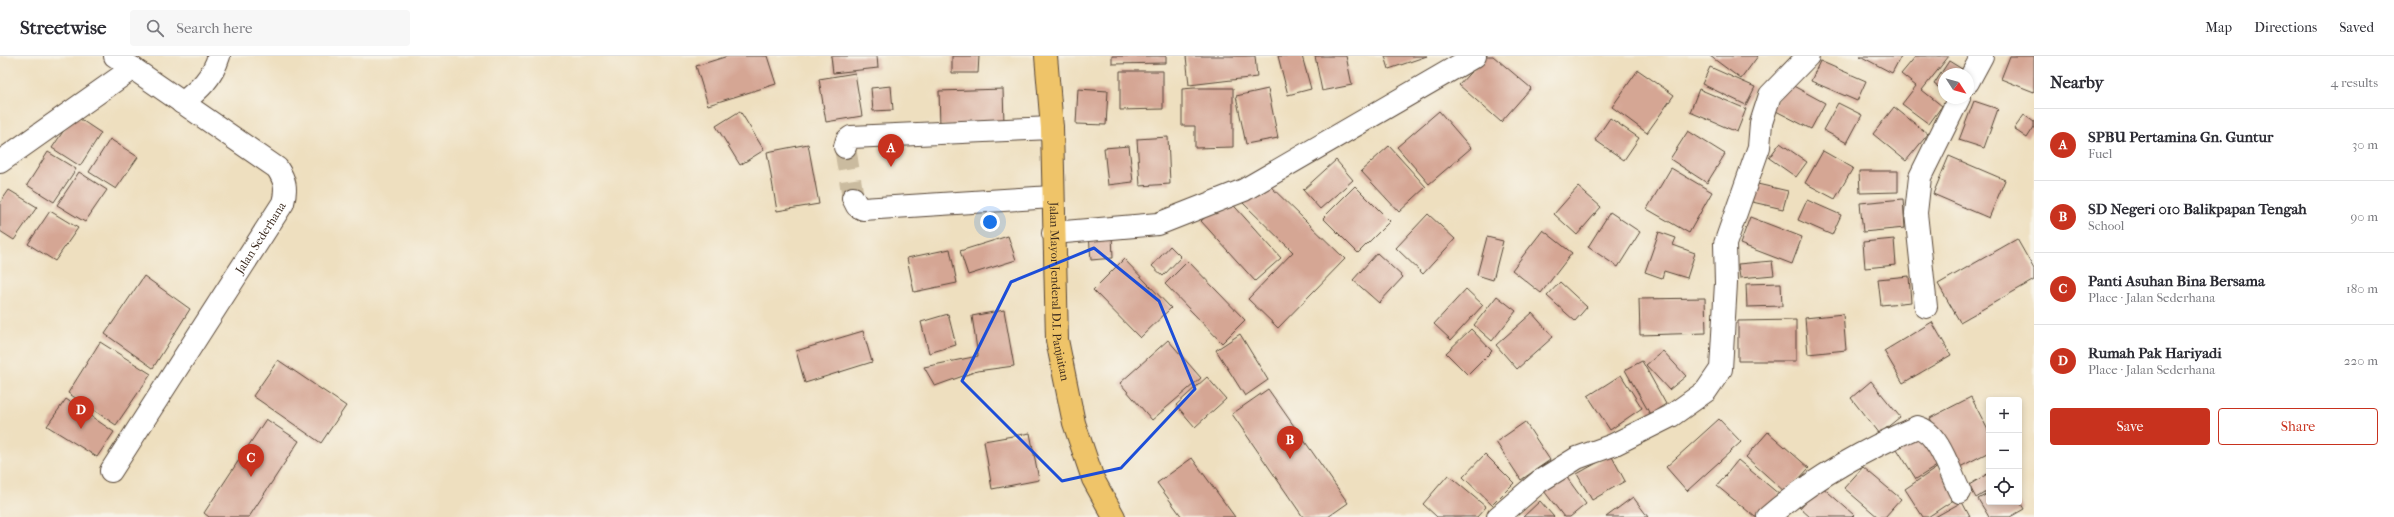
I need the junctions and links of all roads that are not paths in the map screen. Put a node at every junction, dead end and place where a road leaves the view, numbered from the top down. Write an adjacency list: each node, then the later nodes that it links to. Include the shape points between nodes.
1 (115, 56): 7 (street, Jalan Sederhana)
2 (219, 56): 9 (street, via 215,70 204,86)
3 (1046, 56): 11 (main road, Jalan Mayor Jenderal D.I. Panjaitan)
4 (1475, 56): 16 (street, via 1244,190 1158,224)
5 (1808, 56): 23 (street, via 1770,95 1761,123 1759,147 1725,244 1726,283 1721,369 1706,391 1671,416 1613,445 1577,458 1546,477)
6 (1982, 56): 8 (street)
7 (133, 68): 9 (street, Jalan Sederhana); 13 (street)
8 (1974, 71)
9 (182, 103): 18 (street, Jalan Sederhana, via 277,168 284,178 284,203)
10 (1956, 104): 17 (street, via 1920,177 1916,213)
11 (1052, 128): 12 (street, via 851,136); 14 (main road, Jalan Mayor Jenderal D.I. Panjaitan)
12 (845, 147)
13 (0, 162)
14 (1052, 197): 15 (street, via 863,209 857,206); 16 (main road, Jalan Mayor Jenderal D.I. Panjaitan)
15 (853, 198)
16 (1053, 233): 19 (main road, Jalan Mayor Jenderal D.I. Panjaitan, via 1057,340 1074,423)
17 (1926, 307)
18 (111, 471)
19 (1093, 479): 21 (main road); 22 (main road, Jalan Mayor Jenderal D.I. Panjaitan)
20 (1960, 492): 24 (street, via 1933,436 1925,429 1917,427 1831,471)
21 (1103, 517)
22 (1114, 517)
23 (1498, 517)
24 (1768, 517)

